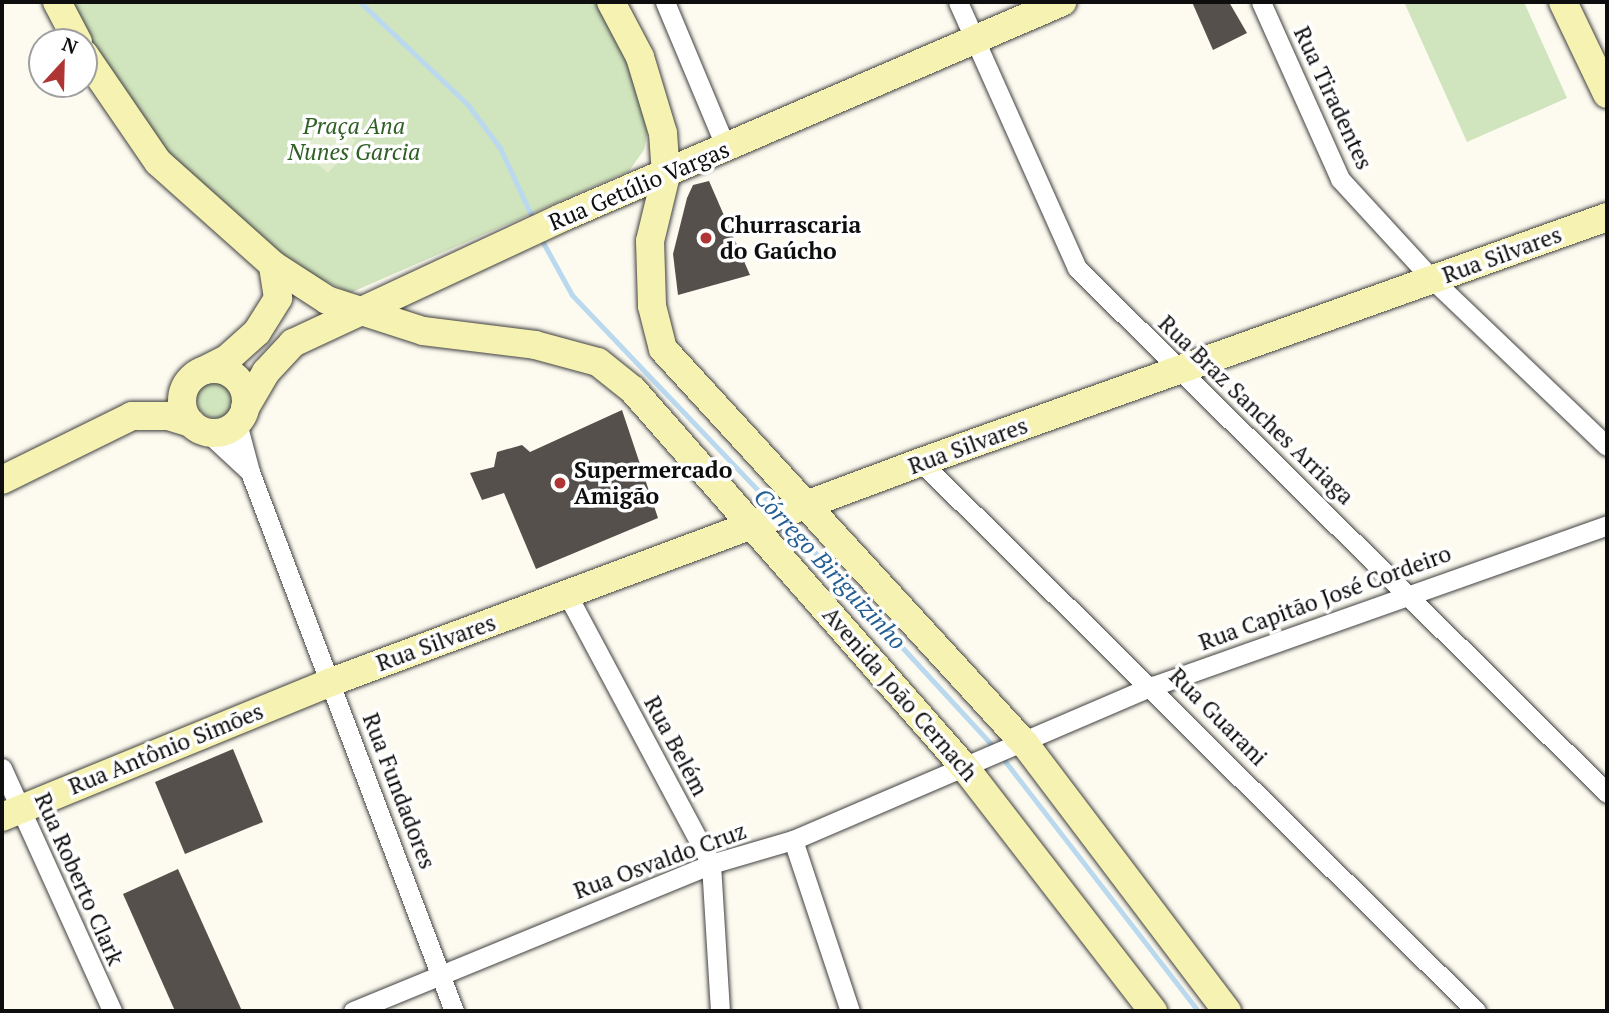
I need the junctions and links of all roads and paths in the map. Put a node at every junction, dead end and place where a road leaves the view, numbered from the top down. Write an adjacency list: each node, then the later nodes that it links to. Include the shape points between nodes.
1 (57, 2): 8 (street)
2 (611, 2): 13 (street, Avenida João Cernach, via 639,57 663,133)
3 (665, 2): 12 (street)
4 (958, 2): 9 (street, Rua Braz Sanches Arriaga)
5 (1062, 2): 9 (street, Rua Getúlio Vargas)
6 (1261, 2): 16 (street, Rua Tiradentes, via 1340,179)
7 (1563, 2): 11 (street)
8 (71, 28)
9 (975, 40): 12 (street, Rua Getúlio Vargas); 19 (street, Rua Braz Sanches Arriaga, via 1077,268)
10 (98, 74): 15 (street, Avenida João Cernach, via 158,162)
11 (1607, 94)
12 (726, 148): 13 (street, Rua Getúlio Vargas)
13 (666, 175): 17 (street, Rua Getúlio Vargas, via 561,218); 26 (street, Avenida João Cernach, via 650,241 652,306 663,349)
14 (1607, 217): 16 (street, Rua Silvares)
15 (272, 264): 17 (street, Avenida João Cernach, via 327,300); 18 (street, via 278,298 257,332 227,359)
16 (1433, 280): 19 (street, Rua Silvares); 22 (street, Rua Tiradentes)
17 (363, 312): 20 (street, Rua Getúlio Vargas, via 293,343 266,372); 26 (street, Avenida João Cernach, via 423,331 535,345 598,362)
18 (205, 370): 20 (street, via 224,370 239,381); 21 (street, via 183,393)
19 (1180, 370): 23 (street, Rua Silvares); 28 (street, Rua Braz Sanches Arriaga)
20 (241, 415): 21 (street, via 222,431); 24 (street, Rua Fundadores)
21 (199, 427): 24 (street, Rua Fundadores); 25 (street, via 167,416 132,416)
22 (1607, 446)
23 (921, 462): 26 (street, Rua Silvares); 31 (street, Rua Guarani)
24 (250, 472): 30 (street, Rua Fundadores)
25 (4, 476)
26 (781, 517): 29 (street, Rua Silvares); 32 (street, Avenida João Cernach); 33 (street, Avenida João Cernach)
27 (1607, 525): 28 (street, Rua Capitão José Cordeiro)
28 (1409, 593): 31 (street, Rua Capitão José Cordeiro); 35 (street, Rua Braz Sanches Arriaga)
29 (568, 596): 30 (street, Rua Silvares); 38 (street, Rua Belém)
30 (331, 682): 36 (street, Rua Antônio Simões); 39 (street, Rua Fundadores)
31 (1153, 686): 32 (street, Rua Capitão José Cordeiro); 47 (street, Rua Guarani)
32 (1018, 746): 33 (street, Rua Capitão José Cordeiro); 46 (street, Avenida João Cernach)
33 (976, 765): 37 (street, Rua Osvaldo Cruz); 45 (street, Avenida João Cernach)
34 (2, 768): 36 (street, Rua Roberto Clark)
35 (1607, 793)
36 (11, 813): 40 (street, Rua Roberto Clark)
37 (793, 840): 38 (street, Rua Osvaldo Cruz); 44 (street)
38 (711, 864): 39 (street, Rua Osvaldo Cruz); 43 (street, Rua Belém)
39 (441, 973): 41 (street, Rua Osvaldo Cruz); 42 (street, Rua Fundadores)
40 (111, 1011)
41 (353, 1011)
42 (454, 1011)
43 (720, 1011)
44 (850, 1011)
45 (1153, 1011)
46 (1227, 1011)
47 (1476, 1011)

